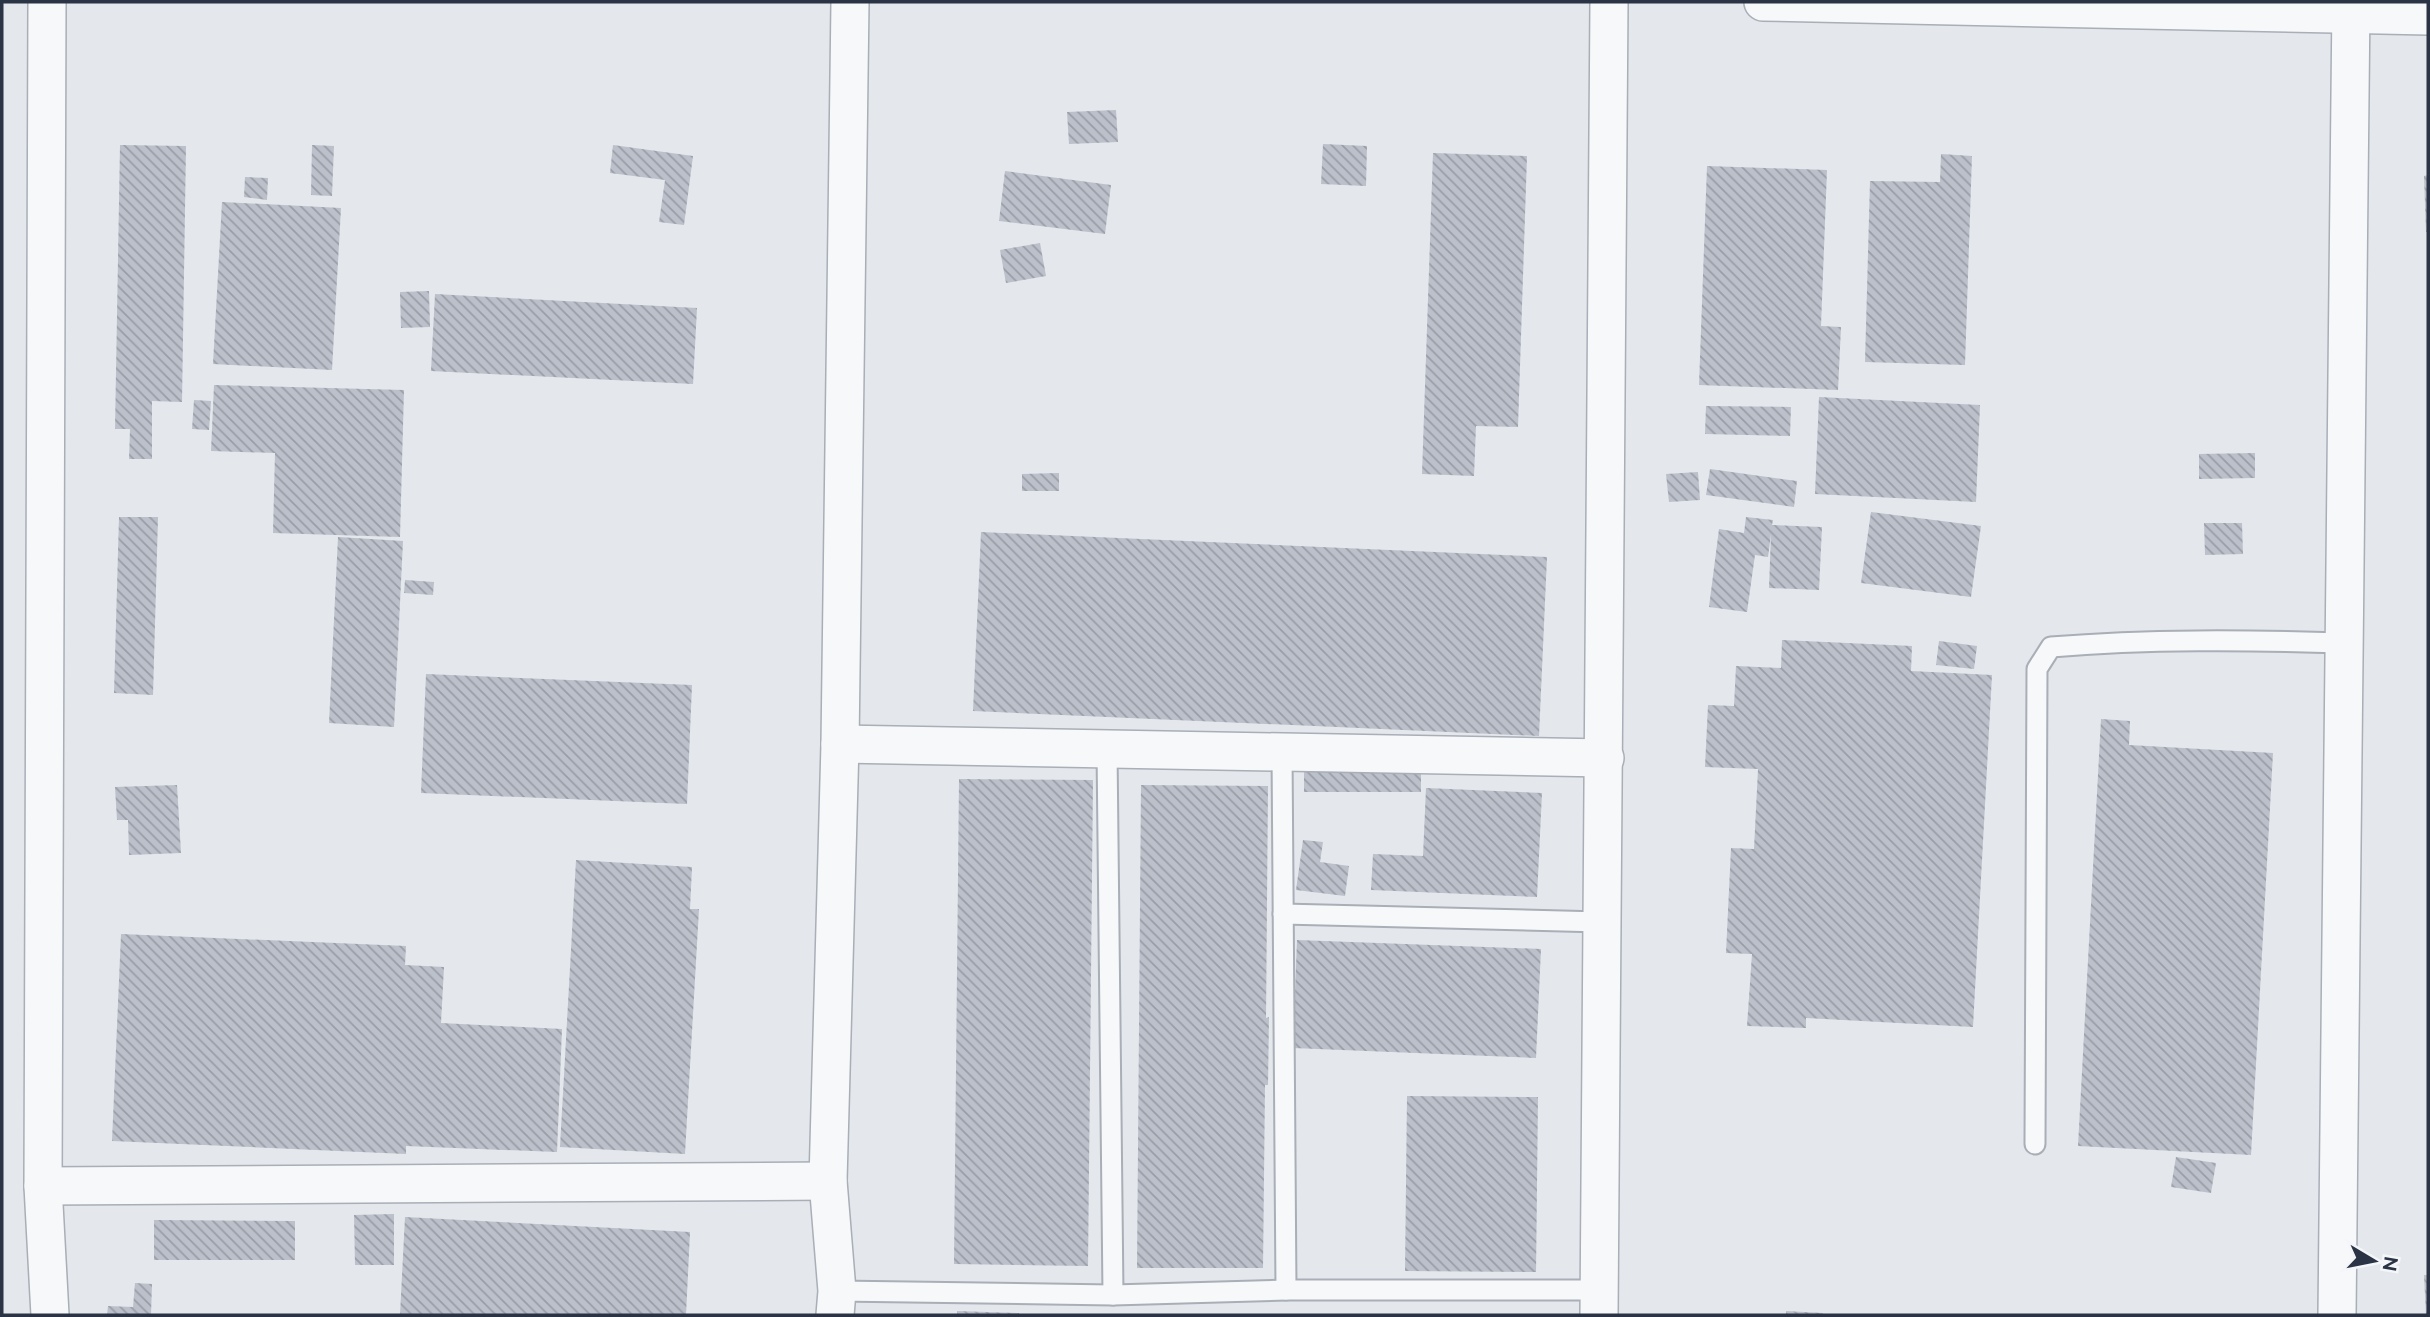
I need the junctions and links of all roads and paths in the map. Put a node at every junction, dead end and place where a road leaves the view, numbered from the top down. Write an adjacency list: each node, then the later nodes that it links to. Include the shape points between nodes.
1 (47, 2): 16 (street)
2 (850, 2): 8 (street)
3 (1609, 2): 11 (street)
4 (1763, 2): 5 (street)
5 (2351, 8): 6 (street); 7 (street)
6 (2428, 16)
7 (2344, 643): 14 (lane, via 2234,640 2051,647 2037,669); 22 (street)
8 (840, 744): 9 (street); 15 (street)
9 (1107, 749): 10 (street); 18 (lane)
10 (1282, 751): 11 (street); 12 (lane)
11 (1605, 758): 13 (street)
12 (1283, 914): 13 (lane); 17 (lane)
13 (1601, 922): 20 (street)
14 (2035, 1144)
15 (828, 1181): 16 (street); 19 (street)
16 (43, 1186): 21 (street)
17 (1286, 1290): 18 (lane); 20 (lane)
18 (1113, 1295): 19 (lane)
19 (836, 1303)
20 (1600, 1303)
21 (50, 1315)
22 (2337, 1315)

